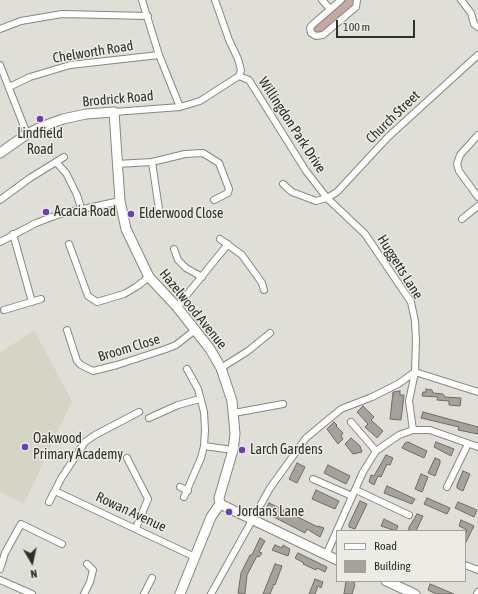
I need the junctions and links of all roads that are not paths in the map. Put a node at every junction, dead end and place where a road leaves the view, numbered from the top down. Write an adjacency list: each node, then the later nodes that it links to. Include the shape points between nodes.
1 (142, 0): 8 (street)
2 (215, 0): 14 (street, Willingdon Park Drive, via 238,59 241,70)
3 (322, 0): 7 (street)
4 (341, 0): 7 (street)
5 (357, 0): 7 (street, via 356,7 323,35 316,36 311,33 312,25)
6 (461, 0): 9 (street)
7 (330, 9)
8 (148, 16): 10 (street, via 62,14 21,21); 11 (street)
9 (478, 27)
10 (0, 29)
11 (159, 55): 15 (street, Chelworth Road, via 70,65 30,77); 16 (street)
12 (478, 56): 27 (street, Church Street, via 388,137 337,192)
13 (0, 65): 15 (street)
14 (239, 76): 16 (street, Brodrick Road, via 200,101); 27 (street, Willingdon Park Drive, via 249,80 306,171)
15 (9, 87): 18 (street)
16 (180, 107): 17 (street, Brodrick Road)
17 (114, 112): 18 (street, Brodrick Road, via 63,119); 24 (street, Hazelwood Avenue)
18 (27, 134): 20 (street, Brodrick Road)
19 (478, 135): 26 (street, via 460,155 457,164 459,172)
20 (0, 153)
21 (64, 156): 22 (street)
22 (56, 162): 28 (street); 32 (street, via 66,173)
23 (152, 162): 24 (street); 29 (street, via 185,154 203,153 219,163 231,194); 33 (street, via 161,201)
24 (117, 164): 30 (street, Hazelwood Avenue)
25 (283, 184): 27 (street, via 292,192 316,202)
26 (478, 197)
27 (327, 198): 55 (street, Huggetts Lane, via 365,234 411,302 415,321)
28 (0, 200)
29 (214, 200)
30 (120, 201): 32 (street); 41 (street, Hazelwood Avenue, via 126,230)
31 (478, 206): 34 (street)
32 (81, 208): 35 (street)
33 (159, 209)
34 (462, 219)
35 (13, 234): 37 (street); 47 (street)
36 (220, 239): 39 (street)
37 (0, 242)
38 (69, 244): 41 (street, via 88,296 97,302 124,294)
39 (228, 244): 42 (street); 43 (street, via 242,254)
40 (174, 249): 42 (street, via 178,260)
41 (149, 277): 48 (street, Hazelwood Avenue)
42 (202, 277): 48 (street)
43 (262, 283): 44 (street); 45 (street)
44 (254, 285)
45 (264, 290)
46 (42, 299): 47 (street)
47 (32, 302): 49 (street)
48 (178, 307): 51 (street, Hazelwood Avenue)
49 (4, 310)
50 (67, 330): 51 (street, Broom Close, via 77,360 93,371 176,345)
51 (195, 330): 53 (street, Hazelwood Avenue)
52 (270, 333): 53 (street)
53 (221, 368): 60 (street, Hazelwood Avenue)
54 (187, 369): 57 (street, via 198,389)
55 (415, 372): 56 (street); 63 (street, Huggetts Lane, via 409,401); 81 (street, via 391,387 341,409 306,438)
56 (478, 392)
57 (200, 399): 61 (street); 65 (street, via 204,418)
58 (282, 404): 60 (street)
59 (139, 412): 75 (street, via 85,442)
60 (234, 414): 67 (street, Hazelwood Avenue)
61 (149, 418)
62 (350, 422): 68 (street)
63 (412, 430): 64 (street, via 430,430 447,434); 68 (street, via 398,435)
64 (468, 444): 66 (street); 72 (street)
65 (204, 446): 67 (street); 73 (street)
66 (478, 446)
67 (234, 450): 79 (street, Hazelwood Avenue)
68 (376, 451): 74 (street, via 362,472)
69 (127, 458): 82 (street, via 148,499)
70 (313, 479): 76 (street)
71 (180, 487): 73 (street)
72 (447, 487)
73 (188, 490): 77 (street)
74 (356, 490): 76 (street); 80 (street)
75 (55, 491): 78 (street); 82 (street, Rowan Avenue)
76 (352, 496): 83 (street)
77 (184, 497)
78 (49, 502)
79 (220, 504): 81 (street); 87 (street, Hazelwood Avenue, via 211,517)
80 (409, 515)
81 (253, 518): 86 (street); 100 (street)
82 (136, 528): 87 (street, Rowan Avenue)
83 (337, 530)
84 (336, 532): 86 (street)
85 (62, 544): 91 (street, via 21,524 5,553)
86 (326, 555): 88 (street)
87 (195, 557): 99 (street, Hazelwood Avenue)
88 (336, 560)
89 (87, 564): 97 (street, via 93,570)
90 (466, 564): 92 (street)
91 (0, 569)
92 (478, 570)
93 (152, 578): 98 (street)
94 (0, 580): 96 (street)
95 (388, 582): 101 (street)
96 (32, 594)
97 (84, 594)
98 (144, 594)
99 (180, 594)
100 (211, 594)
101 (415, 594)

